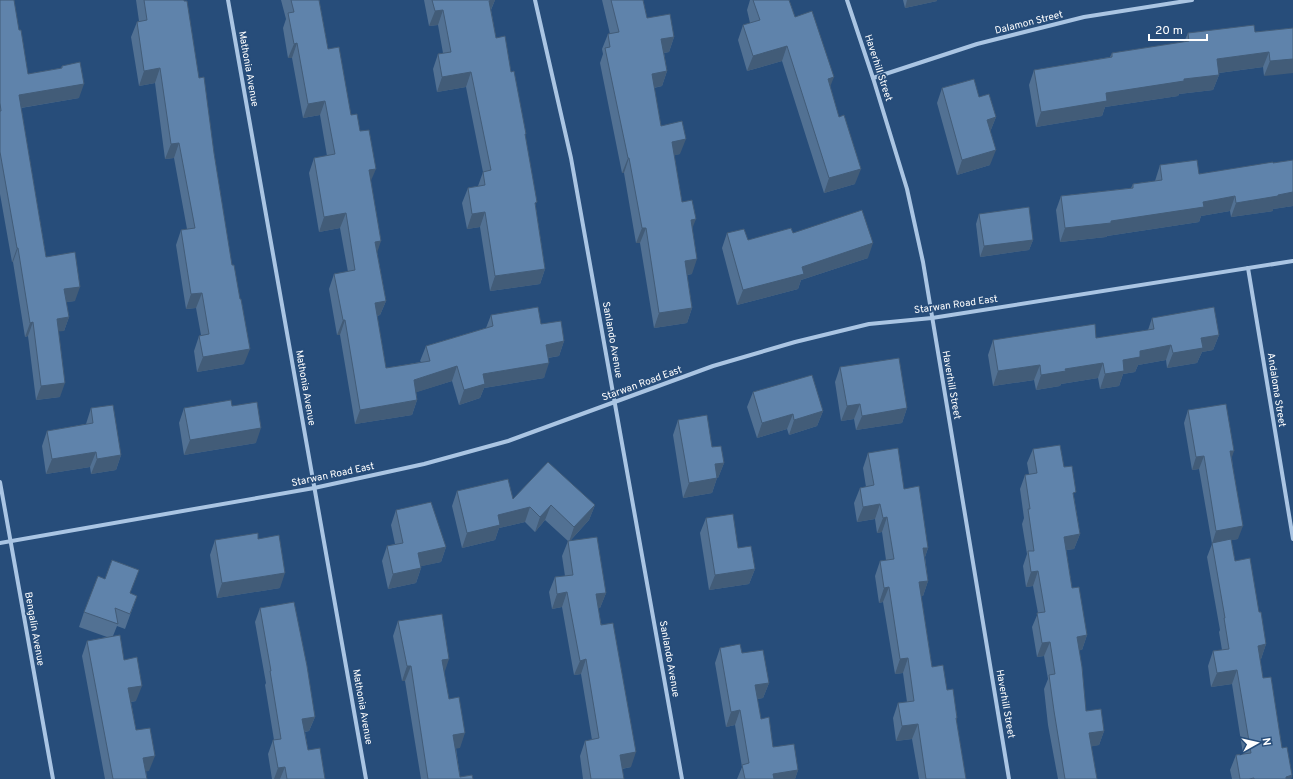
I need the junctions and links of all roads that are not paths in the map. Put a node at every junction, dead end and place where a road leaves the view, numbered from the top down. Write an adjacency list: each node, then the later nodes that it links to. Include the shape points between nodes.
1 (228, 0): 11 (street, Mathonia Avenue)
2 (535, 0): 9 (street, Sanlando Avenue, via 570,158)
3 (847, 0): 5 (street, Haverhill Street)
4 (1192, 0): 5 (street, Dalamon Street, via 1084,17 977,44)
5 (873, 78): 8 (street, Haverhill Street, via 907,189)
6 (1293, 261): 7 (street, Starwan Road East)
7 (1248, 268): 8 (street, Starwan Road East); 12 (street, Andaloma Street)
8 (932, 318): 9 (street, Starwan Road East, via 869,324 795,342 713,366); 18 (street, Haverhill Street)
9 (615, 403): 11 (street, Starwan Road East, via 508,441 424,464); 17 (street, Sanlando Avenue)
10 (0, 482): 13 (street, Bengalin Avenue)
11 (314, 488): 13 (street, Starwan Road East); 16 (street, Mathonia Avenue)
12 (1293, 539)
13 (10, 541): 14 (street, Starwan Road East); 15 (street, Bengalin Avenue)
14 (0, 543)
15 (53, 779)
16 (366, 779)
17 (682, 779)
18 (1009, 779)

